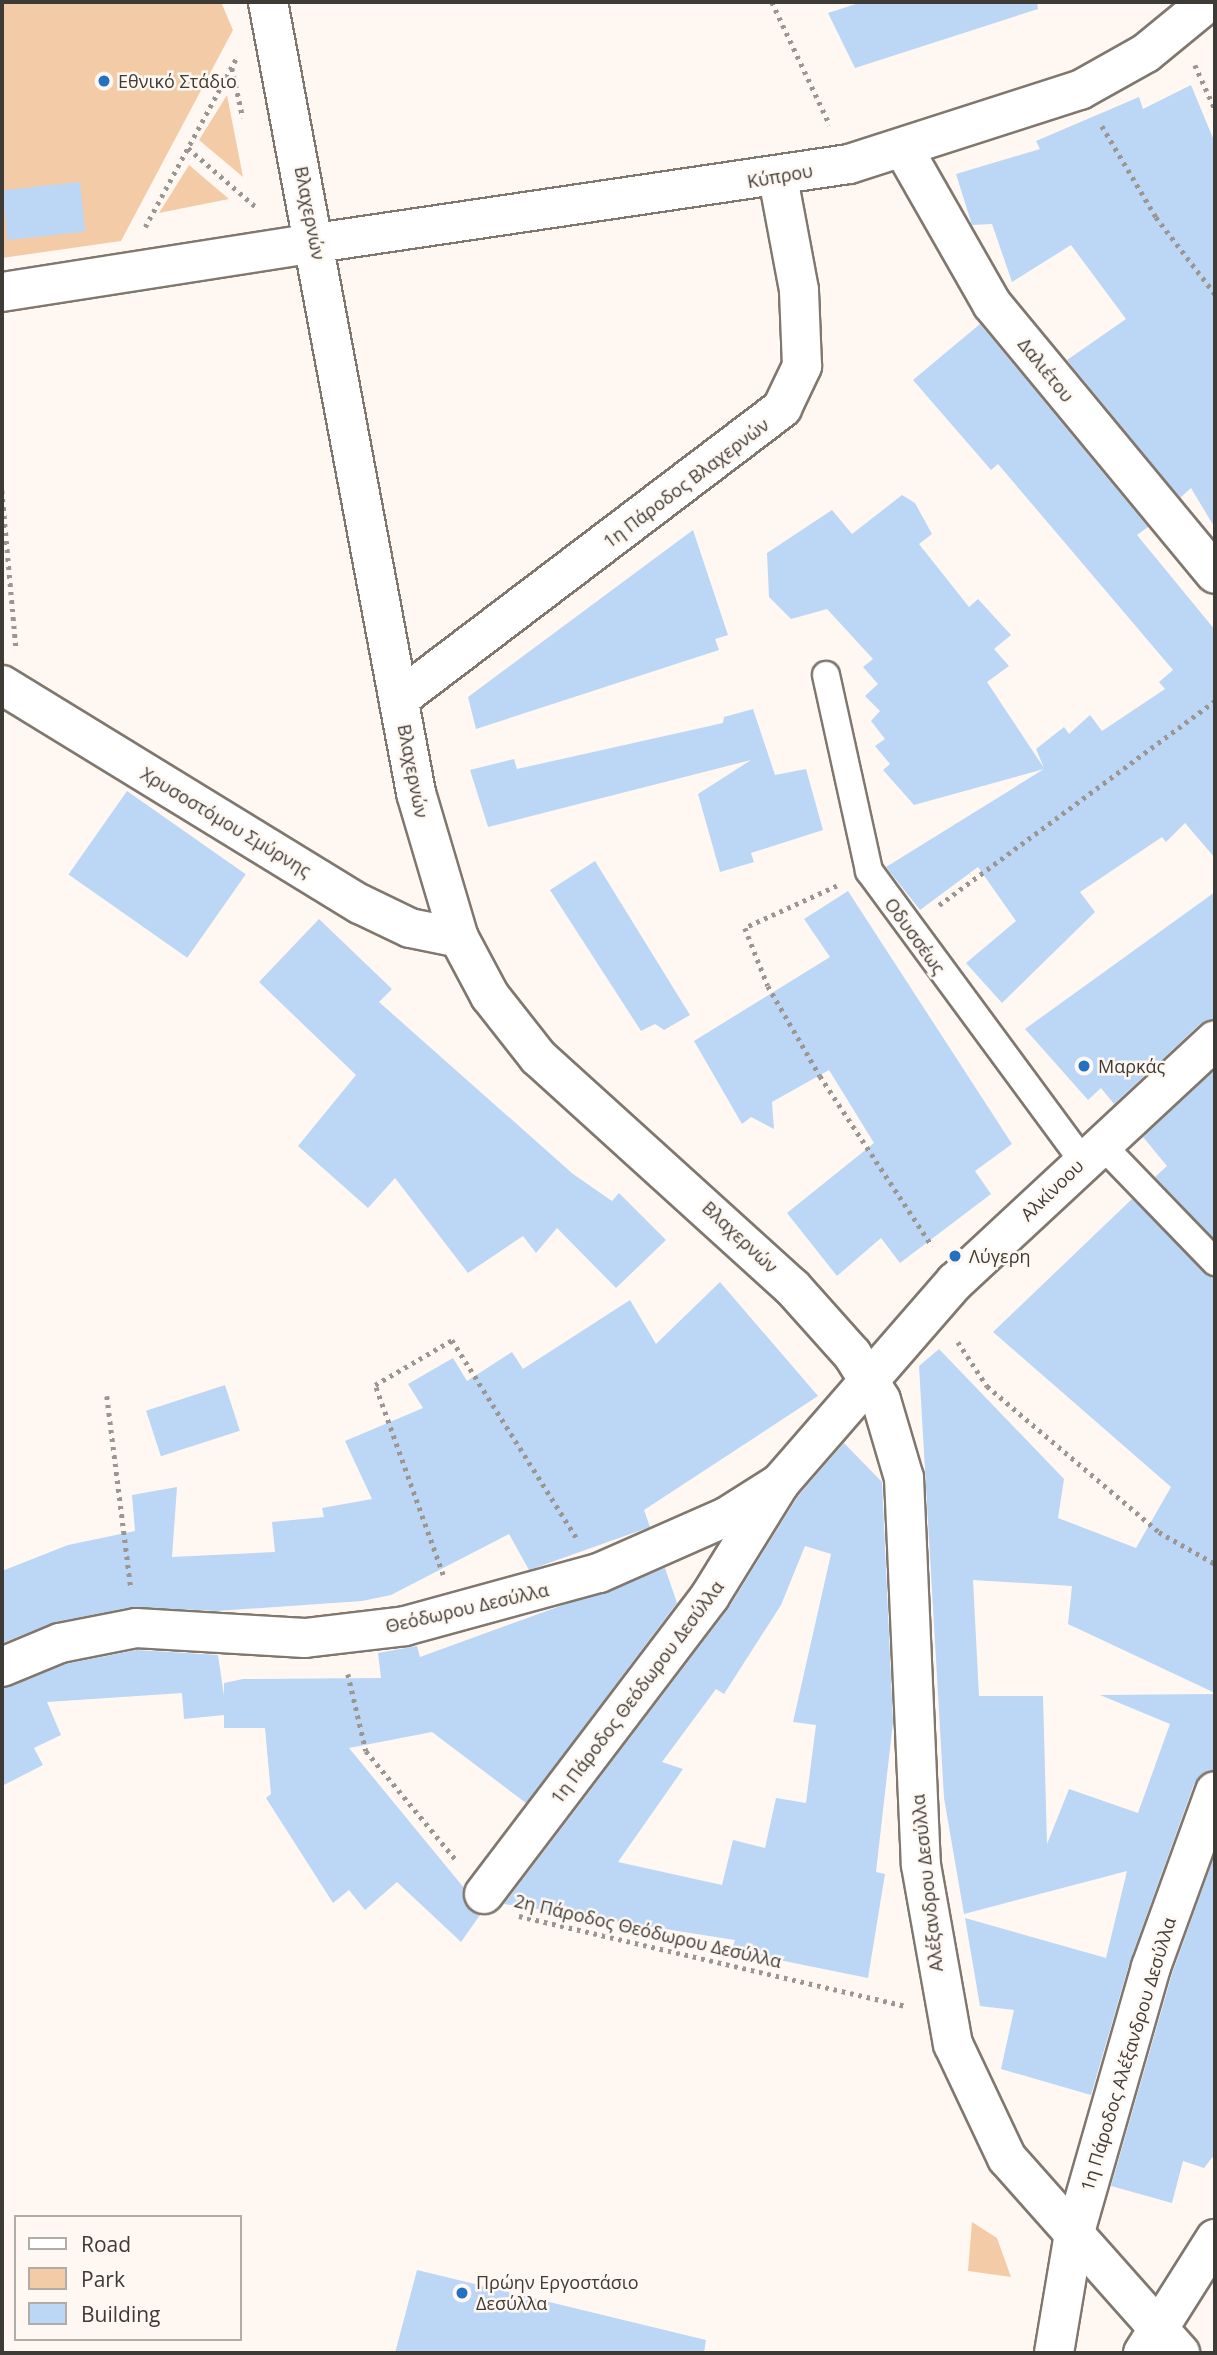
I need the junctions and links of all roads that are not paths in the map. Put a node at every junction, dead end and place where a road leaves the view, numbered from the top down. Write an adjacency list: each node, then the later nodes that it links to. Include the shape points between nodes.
1 (268, 2): 5 (street, Βλαχερνών)
2 (1208, 2): 3 (street, Κύπρου, via 1146,52 1080,90)
3 (903, 148): 4 (street, Κύπρου); 7 (street, Δαλιέτου, via 992,304)
4 (778, 178): 5 (street, Κύπρου); 10 (street, 1η Πάροδος Βλαχερνών, via 802,312 802,366 782,408)
5 (316, 243): 6 (street, Κύπρου); 10 (street, Βλαχερνών)
6 (2, 292)
7 (1215, 574)
8 (826, 675): 13 (lane, Οδυσσέως, via 869,871 908,928)
9 (11, 691): 11 (street, Χρυσοστόμου Σμύρνης, via 360,904 410,928)
10 (399, 699): 11 (street, Βλαχερνών, via 426,835)
11 (459, 938): 15 (street, Βλαχερνών, via 489,996 538,1057 792,1287)
12 (1215, 1040): 13 (street, Αλκίνοου)
13 (1092, 1153): 14 (lane, Οδυσσέως); 15 (street, Αλκίνοου, via 955,1282)
14 (1215, 1262)
15 (870, 1381): 16 (street, Θεόδωρου Δεσύλλα); 20 (street, Αλέξανδρου Δεσύλλα, via 904,1478 921,1865 945,2015 991,2131)
16 (780, 1483): 17 (street, Θεόδωρου Δεσύλλα, via 694,1533 599,1573 457,1614 339,1635 136,1628 60,1643); 19 (street, 1η Πάροδος Θεόδωρου Δεσύλλα, via 710,1596)
17 (2, 1667)
18 (1215, 1791): 20 (street, 1η Πάροδος Αλέξανδρου Δεσύλλα, via 1150,1967)
19 (484, 1894)
20 (1073, 2239): 22 (street, Αλέξανδρου Δεσύλλα); 23 (street, 1η Πάροδος Αλέξανδρου Δεσύλλα)
21 (1215, 2239): 22 (street)
22 (1161, 2345)
23 (1054, 2353)

